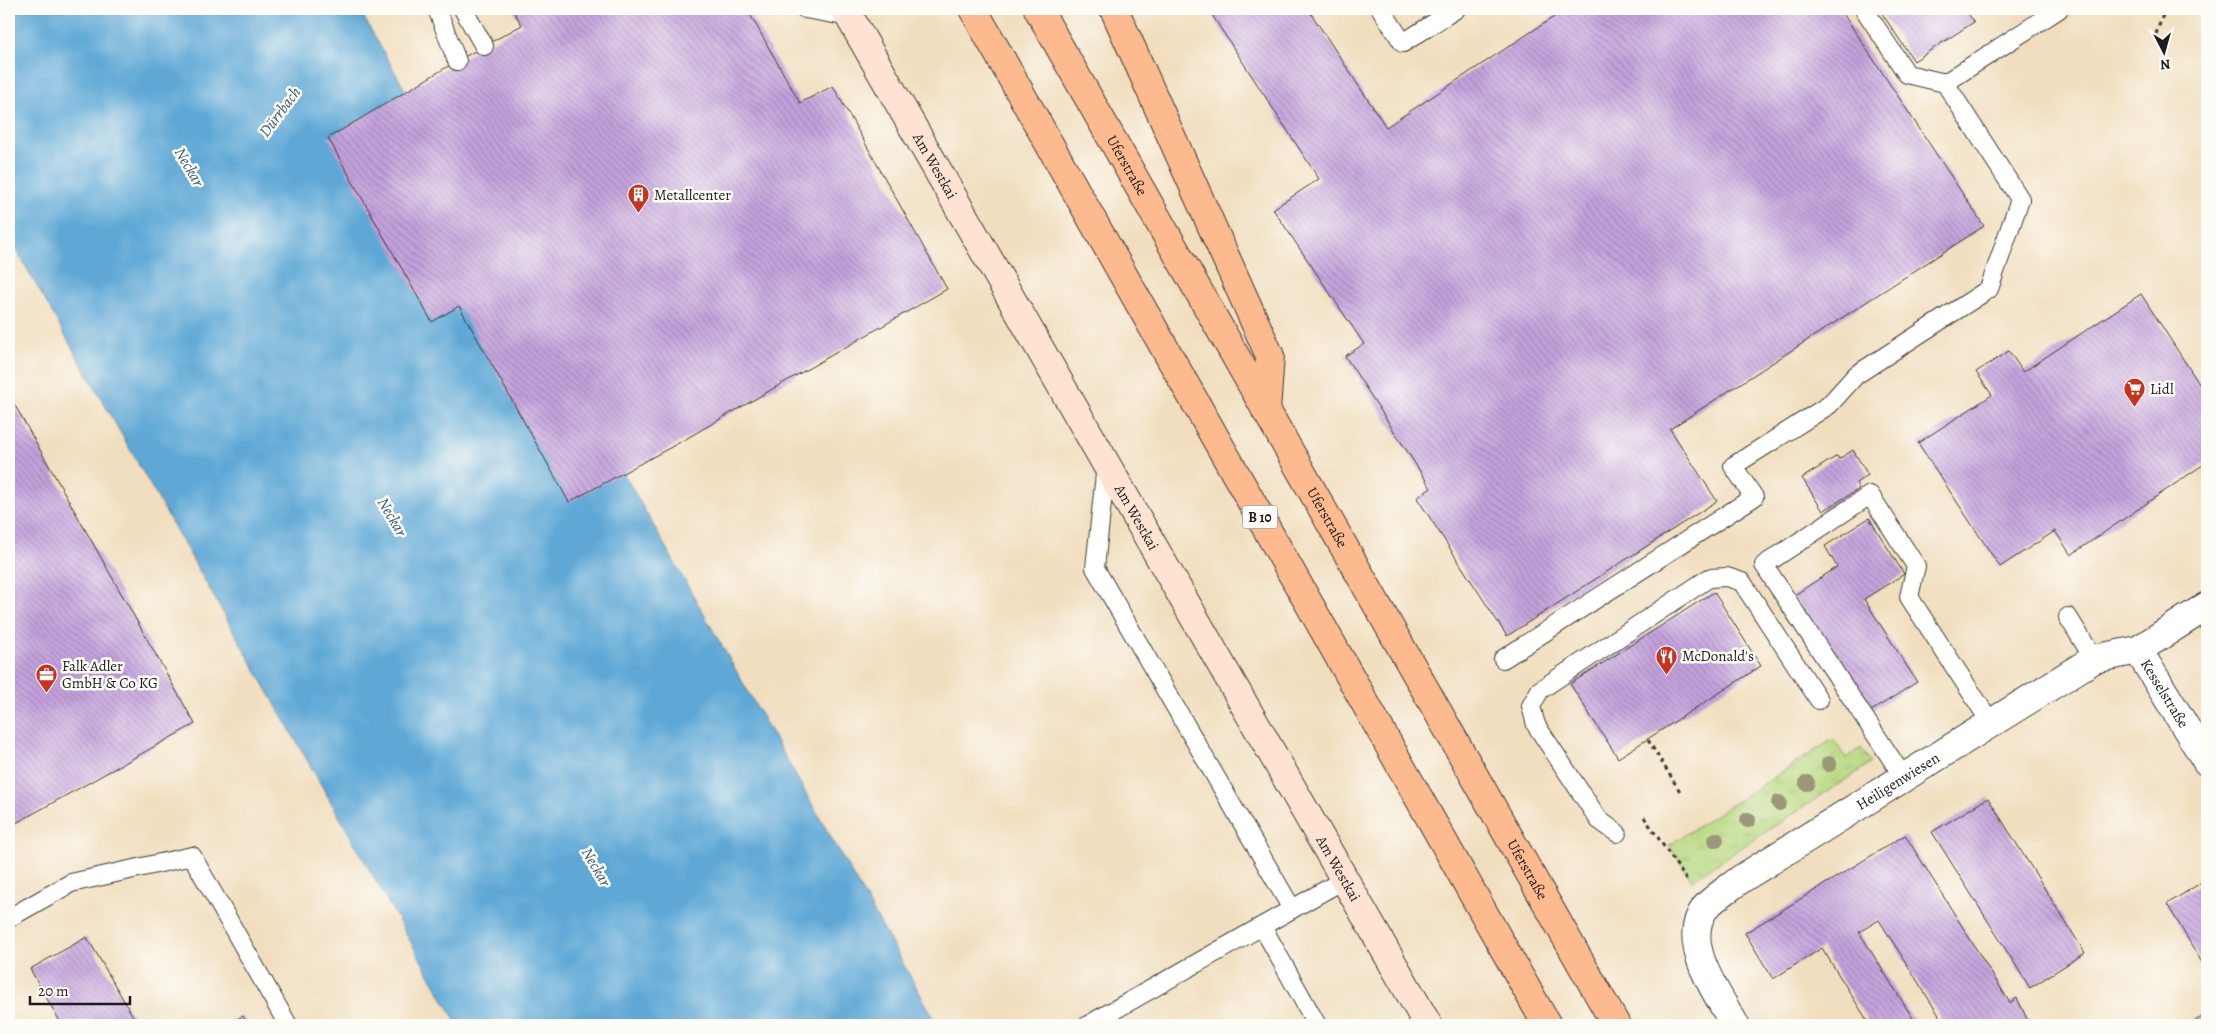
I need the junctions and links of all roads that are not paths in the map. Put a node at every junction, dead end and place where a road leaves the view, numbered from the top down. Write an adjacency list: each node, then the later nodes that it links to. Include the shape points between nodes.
1 (437, 9): 13 (lane)
2 (463, 9): 12 (lane)
3 (805, 9): 11 (lane)
4 (973, 9): 35 (highway, B 10)
5 (1038, 9): 15 (highway, Uferstraße)
6 (1114, 9): 15 (highway, via 1270,356)
7 (1381, 9): 8 (lane, via 1403,43)
8 (1456, 9)
9 (1864, 9): 14 (lane, via 1907,74)
10 (2059, 9): 14 (lane)
11 (847, 13): 16 (main road, Am Westkai)
12 (484, 46)
13 (457, 61)
14 (1945, 83): 21 (lane, via 2020,199 1989,289 1856,374 1829,405 1733,466 1754,497)
15 (1266, 411): 36 (highway, Uferstraße)
16 (1106, 465): 27 (main road, Am Westkai); 28 (lane, via 1095,568)
17 (2207, 606): 19 (street, Heiligenwiesen)
18 (2068, 617): 20 (lane)
19 (2138, 650): 20 (street, Heiligenwiesen); 24 (street, Kesselstraße)
20 (2094, 659): 23 (street, Heiligenwiesen)
21 (1503, 660)
22 (1819, 700): 26 (lane, via 1742,582 1727,577 1709,578 1540,690 1532,706 1536,725 1599,820)
23 (1992, 723): 25 (street, Heiligenwiesen); 25 (lane, via 1908,597 1916,566 1870,495 1764,565)
24 (2207, 762)
25 (1904, 778): 37 (street, Heiligenwiesen, via 1741,879 1705,908 1696,928 1697,950)
26 (1617, 833)
27 (1345, 879): 28 (lane); 34 (main road, Am Westkai)
28 (1292, 909): 30 (lane)
29 (9, 918): 31 (lane, via 71,883 192,856)
30 (1262, 926): 32 (lane); 33 (lane)
31 (288, 1025)
32 (1088, 1025)
33 (1317, 1025)
34 (1428, 1025)
35 (1547, 1025)
36 (1616, 1025)
37 (1735, 1025)

